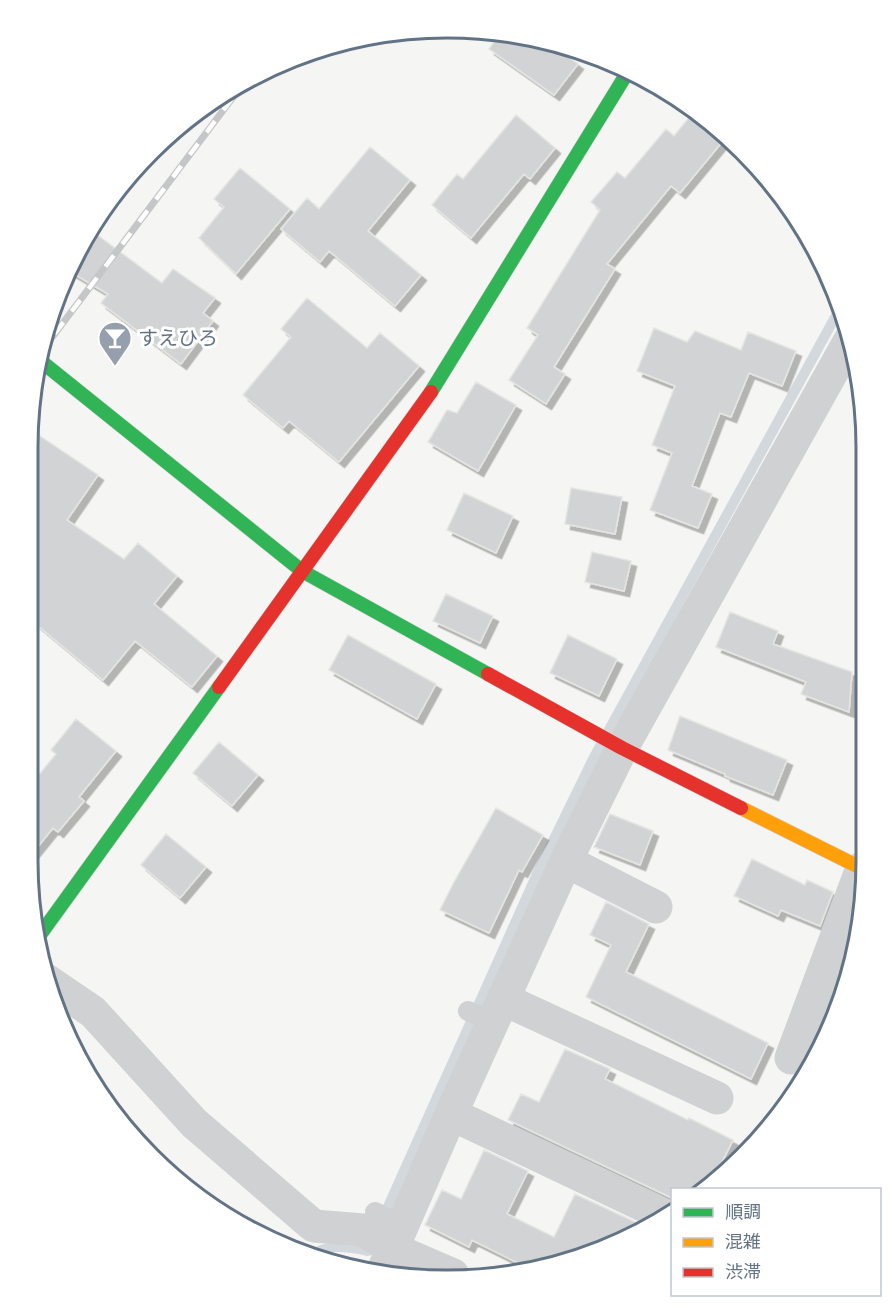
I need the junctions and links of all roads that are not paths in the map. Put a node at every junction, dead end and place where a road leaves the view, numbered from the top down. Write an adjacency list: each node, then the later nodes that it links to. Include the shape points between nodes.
1 (623, 78): 4 (street, via 438,382)
2 (844, 350): 5 (street)
3 (46, 365): 4 (street)
4 (302, 571): 5 (street); 10 (street)
5 (616, 745): 6 (street); 7 (street)
6 (566, 861): 9 (street); 12 (street)
7 (856, 865)
8 (855, 891): 13 (street)
9 (656, 907)
10 (43, 930)
11 (57, 988): 17 (street, via 93,1012 194,1123 314,1226)
12 (486, 1012): 14 (street); 15 (street)
13 (791, 1058)
14 (717, 1098)
15 (451, 1114): 16 (street); 17 (street)
16 (658, 1212)
17 (385, 1236): 18 (street)
18 (444, 1270)

